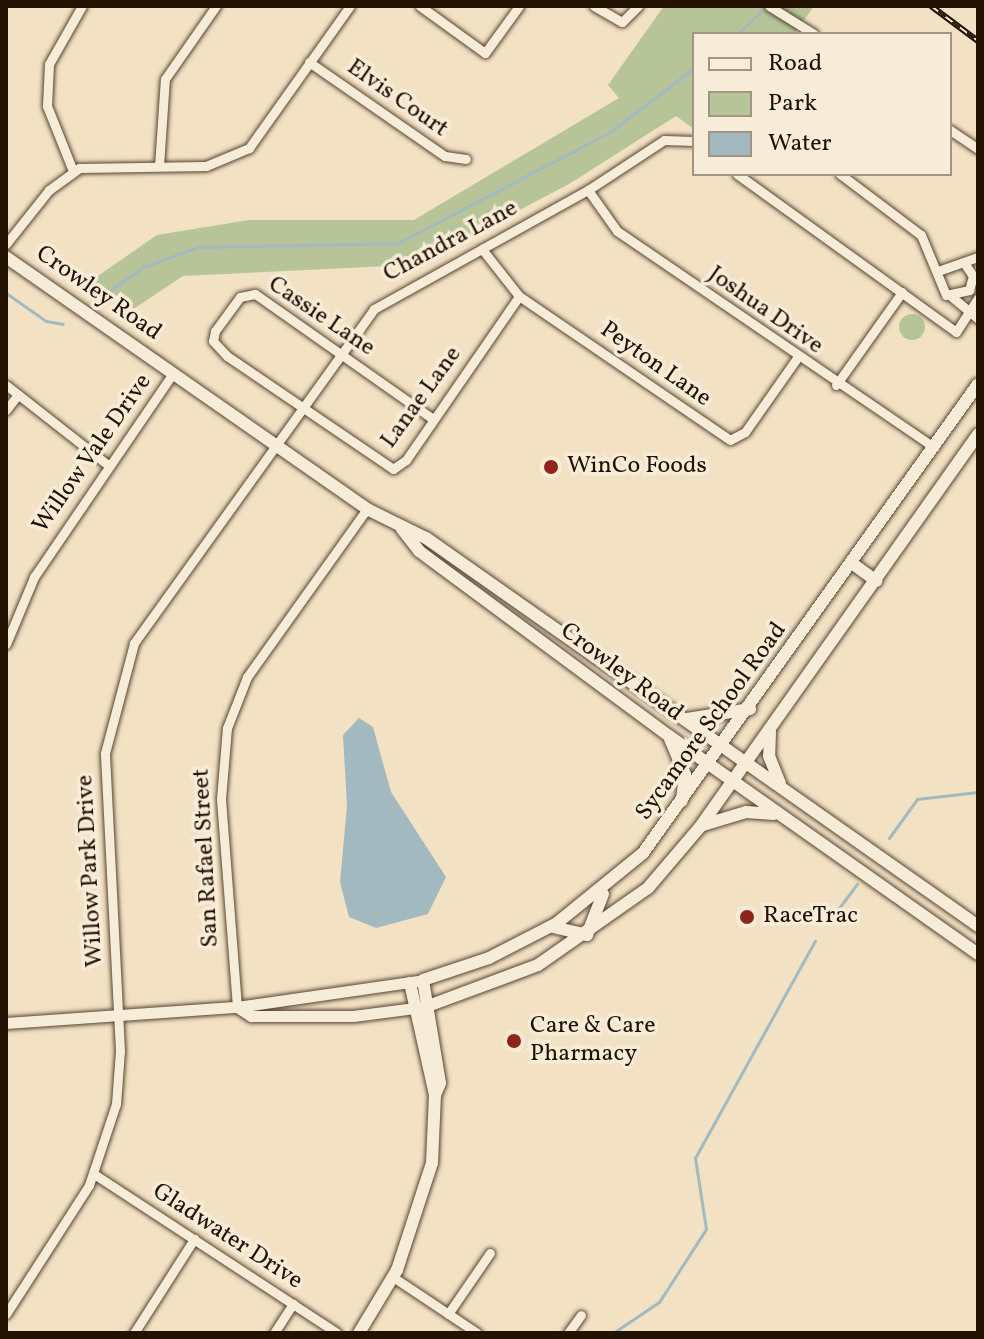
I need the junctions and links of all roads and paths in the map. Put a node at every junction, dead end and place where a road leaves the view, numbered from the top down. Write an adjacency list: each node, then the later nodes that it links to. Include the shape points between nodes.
1 (82, 6): 16 (street, via 49,64 47,106)
2 (216, 6): 15 (street, via 165,79)
3 (350, 6): 10 (street)
4 (420, 6): 5 (street, via 485,53)
5 (519, 6)
6 (594, 6): 7 (street, via 622,22)
7 (638, 6)
8 (769, 6): 9 (street)
9 (810, 32)
10 (309, 62): 14 (street, Elvis Court, via 445,156); 15 (street, via 249,148 206,166)
11 (952, 131): 13 (street)
12 (692, 141): 19 (street, Chandra Lane, via 664,140)
13 (978, 149)
14 (466, 159)
15 (159, 166): 16 (street)
16 (73, 171): 20 (street)
17 (740, 176): 27 (street)
18 (843, 176): 25 (street, via 921,235)
19 (588, 190): 21 (street, Chandra Lane); 34 (street, Joshua Drive, via 617,231)
20 (6, 244)
21 (482, 249): 28 (street, Peyton Lane); 33 (street, Chandra Lane, via 382,303)
22 (6, 257): 35 (main road, Crowley Road)
23 (978, 257): 24 (street)
24 (965, 264): 25 (street, via 947,262); 26 (street, via 973,276)
25 (938, 271): 29 (street, via 940,291)
26 (969, 290): 29 (street); 30 (street)
27 (902, 292): 31 (street, via 956,332); 38 (street)
28 (519, 296): 34 (street, Peyton Lane, via 730,440 745,432); 42 (street, Lanae Lane)
29 (952, 297): 31 (street)
30 (978, 298): 31 (street)
31 (970, 311): 32 (street)
32 (978, 319)
33 (339, 352): 40 (street, Chandra Lane); 40 (street, Cassie Lane, via 255,294 240,297 220,323 215,345); 42 (street, Cassie Lane)
34 (797, 358): 38 (street, Joshua Drive)
35 (173, 373): 44 (main road, Crowley Road); 46 (street, Willow Vale Drive)
36 (978, 384): 45 (main road, Sycamore School Road)
37 (6, 385): 39 (street)
38 (836, 385): 45 (street, Joshua Drive)
39 (17, 396): 41 (street); 46 (street)
40 (300, 407): 42 (street, Lanae Lane, via 393,469); 44 (street, Chandra Lane)
41 (6, 410)
42 (433, 419)
43 (978, 434): 51 (main road, Sycamore School Road)
44 (271, 443): 47 (main road, Crowley Road); 75 (street, Willow Park Drive, via 161,597 134,643 115,699 105,813)
45 (934, 447): 49 (main road, Sycamore School Road)
46 (108, 465): 53 (street, Willow Vale Drive, via 34,577)
47 (367, 509): 48 (main road, Crowley Road); 73 (street, San Rafael Street, via 253,668 227,728 221,799)
48 (402, 529): 50 (main road, Crowley Road); 52 (main road, Crowley Road)
49 (853, 564): 51 (main road); 54 (main road, Sycamore School Road)
50 (442, 568): 52 (main road); 57 (main road, Crowley Road)
51 (876, 581): 56 (main road, Sycamore School Road)
52 (534, 613): 55 (main road, Crowley Road)
53 (6, 644)
54 (750, 709): 55 (main road); 58 (main road, Sycamore School Road)
55 (686, 719): 58 (main road, Crowley Road)
56 (771, 729): 59 (main road, Sycamore School Road); 62 (main road, via 769,756)
57 (669, 736): 60 (main road, Crowley Road); 63 (main road, via 685,775)
58 (724, 746): 59 (main road, Crowley Road); 60 (main road, Sycamore School Road)
59 (747, 762): 61 (main road, Sycamore School Road); 62 (main road, Crowley Road)
60 (711, 766): 61 (main road, Crowley Road); 63 (main road, Sycamore School Road)
61 (733, 782): 64 (main road, Crowley Road); 65 (main road, Sycamore School Road)
62 (782, 786): 67 (main road, Crowley Road)
63 (680, 808): 66 (main road, Sycamore School Road)
64 (781, 816): 65 (main road, via 746,812); 70 (main road, Crowley Road)
65 (700, 827): 69 (main road, Sycamore School Road, via 648,888)
66 (610, 884): 68 (main road, Sycamore School Road); 69 (main road)
67 (978, 926)
68 (550, 927): 69 (main road); 71 (main road, Sycamore School Road)
69 (587, 935): 72 (main road, Sycamore School Road, via 513,977)
70 (978, 954)
71 (416, 982): 72 (main road); 73 (street); 74 (main road)
72 (428, 1006): 74 (street); 77 (main road, via 440,1083)
73 (237, 1007): 74 (street, via 265,1016); 75 (street)
74 (414, 1009): 77 (main road)
75 (118, 1015): 76 (street); 78 (street, Willow Park Drive, via 119,1079)
76 (6, 1023)
77 (435, 1095): 81 (main road, via 432,1163)
78 (94, 1174): 79 (street, Gladwater Drive); 83 (street, Willow Park Drive)
79 (194, 1239): 82 (street, Gladwater Drive); 86 (street)
80 (490, 1253): 84 (street)
81 (393, 1277): 84 (street); 89 (main road)
82 (293, 1304): 87 (street); 88 (street, Gladwater Drive)
83 (6, 1314)
84 (448, 1314): 90 (street)
85 (581, 1315): 91 (street)
86 (134, 1333)
87 (274, 1333)
88 (337, 1333)
89 (359, 1333)
90 (477, 1333)
91 (568, 1333)

